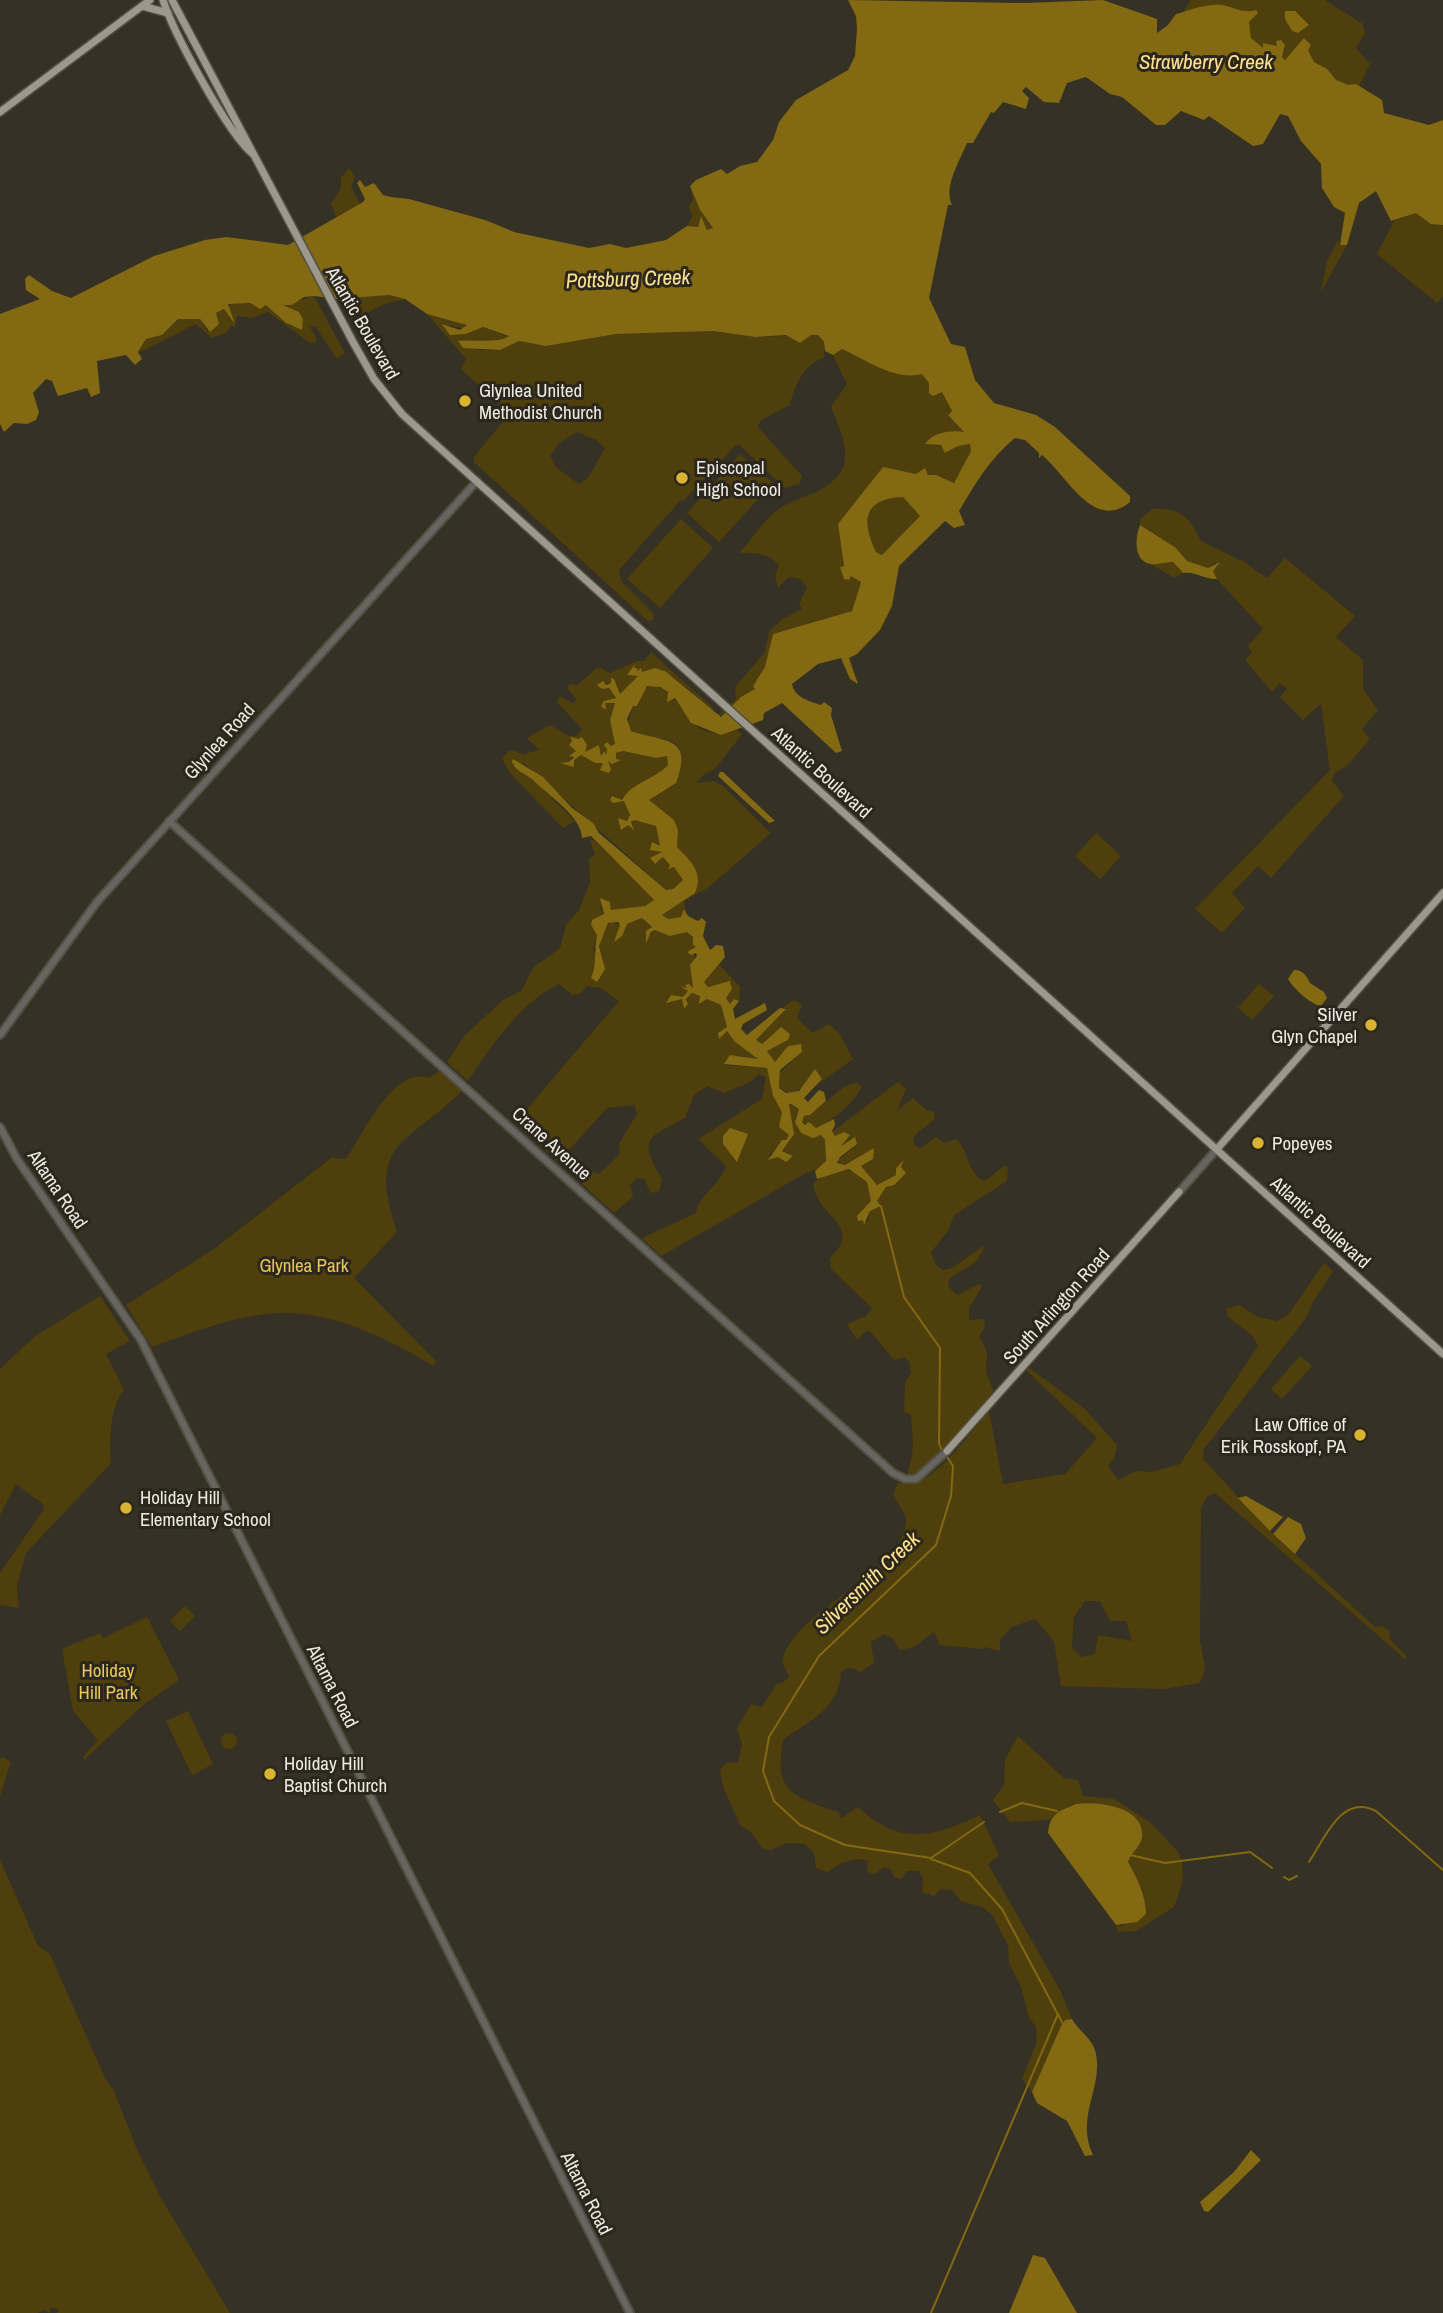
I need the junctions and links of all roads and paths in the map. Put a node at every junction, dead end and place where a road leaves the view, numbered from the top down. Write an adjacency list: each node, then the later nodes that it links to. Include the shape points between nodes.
1 (150, 0): 4 (main road)
2 (163, 0): 5 (main road, Atlantic Boulevard)
3 (172, 0): 7 (main road, Atlantic Boulevard)
4 (142, 6): 5 (main road); 6 (main road)
5 (169, 14): 7 (main road, Atlantic Boulevard, via 223,115)
6 (0, 112)
7 (254, 155): 8 (main road, Atlantic Boulevard, via 385,393)
8 (477, 481): 9 (street, Glynlea Road); 13 (main road, Atlantic Boulevard)
9 (169, 821): 11 (street, Glynlea Road, via 97,902); 17 (street, Crane Avenue, via 893,1472)
10 (1443, 893): 13 (main road)
11 (0, 1035)
12 (0, 1127): 18 (street, Altama Road, via 141,1340)
13 (1217, 1150): 14 (street, South Arlington Road); 15 (main road, Atlantic Boulevard)
14 (1179, 1192): 16 (main road, South Arlington Road)
15 (1443, 1354)
16 (945, 1454): 17 (street, South Arlington Road)
17 (916, 1479)
18 (630, 2313)

